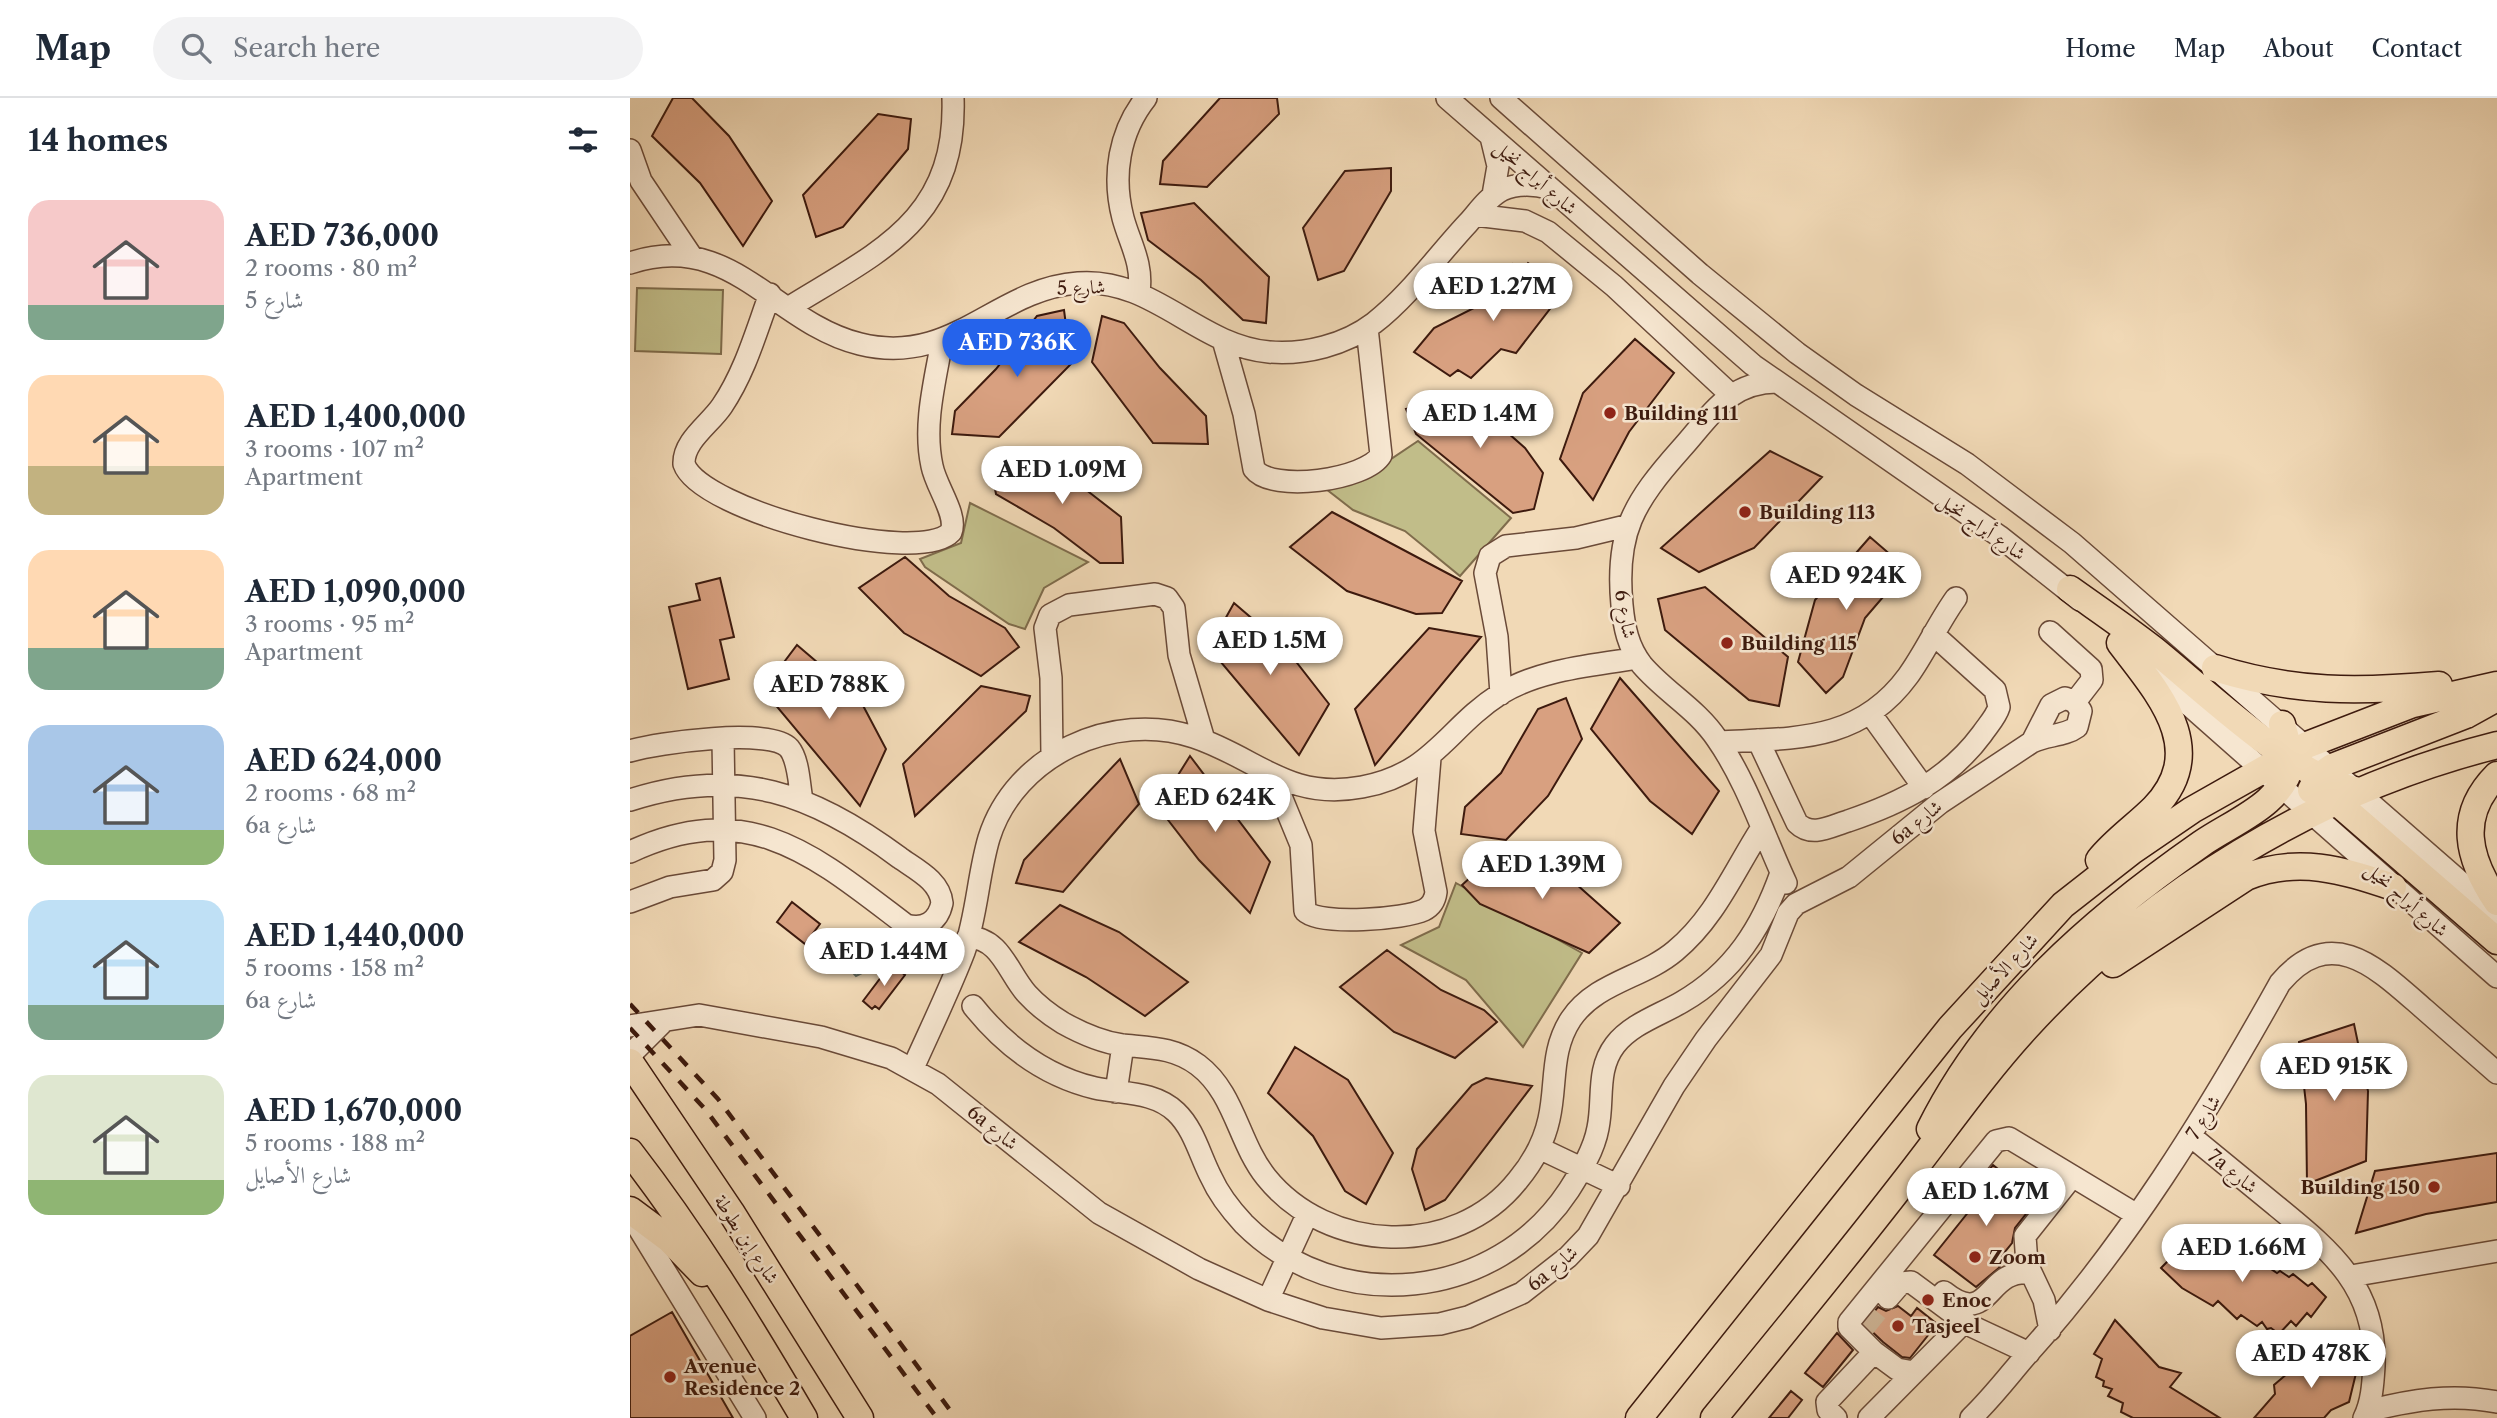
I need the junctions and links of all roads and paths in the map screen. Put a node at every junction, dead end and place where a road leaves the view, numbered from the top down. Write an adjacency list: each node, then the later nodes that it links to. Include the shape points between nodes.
1 (953, 98): 14 (street, via 945,159 917,218 888,247)
2 (1146, 98): 12 (street, via 1128,128 1118,168 1123,218 1140,264)
3 (1447, 98): 5 (street, شارع أبراج نخيل)
4 (1501, 98): 28 (street, شارع أبراج نخيل, via 1764,327 1856,395 2029,509)
5 (1491, 137): 7 (street, شارع أبراج نخيل); 8 (street, via 1498,166)
6 (630, 150): 10 (street, via 641,181)
7 (1549, 188): 8 (street, via 1520,185); 18 (street, شارع أبراج نخيل)
8 (1493, 195): 9 (street, شارع 5)
9 (1475, 215): 15 (street, شارع 5); 20 (street, via 1525,221 1548,232 1614,286)
10 (692, 257): 11 (street, شارع 5); 13 (street, شارع 5, via 727,267)
11 (630, 263)
12 (1139, 292): 16 (street, شارع 5); 17 (street, شارع 5, via 1100,283 1056,286 1012,303)
13 (770, 294): 14 (street, شارع 5); 17 (street, via 736,382 689,445 684,464 690,475 721,495 811,530 899,541 940,540 951,531 954,518 937,484 929,446)
14 (788, 308): 17 (street, شارع 5, via 826,333 864,345 903,348)
15 (1367, 328): 16 (street, شارع 5, via 1321,348 1288,352 1254,350); 16 (street, via 1381,455 1367,469 1306,481 1271,481 1254,469)
16 (1223, 340)
17 (942, 341)
18 (1730, 345): 19 (street, شارع أبراج نخيل); 20 (street)
19 (1777, 382): 20 (street); 22 (street, شارع أبراج نخيل)
20 (1730, 394): 21 (street, شارع 6, via 1647,488)
21 (1626, 526): 27 (street, شارع 6, via 1620,582 1624,627); 30 (street, via 1576,538 1506,546 1490,556 1485,573 1496,625)
22 (2070, 589): 26 (street, شارع أبراج نخيل); 42 (main road, via 2150,646)
23 (1956, 598): 25 (street)
24 (2050, 632): 59 (street, 6a شارع, via 2091,668 2092,680 2075,702 2055,701 2032,742 1940,803 1849,877)
25 (1933, 634): 32 (street, via 1909,675); 47 (street, via 1995,690 1999,701 1994,717 1968,751)
26 (2120, 643): 42 (street, شارع أبراج نخيل); 60 (main road, via 2172,715 2178,734 2176,774 2154,808 2103,855)
27 (1637, 658): 30 (street, via 1539,677); 37 (street, شارع 6, via 1689,706)
28 (2216, 668): 29 (main road, via 2339,691); 33 (street, شارع أبراج نخيل)
29 (2497, 682): 42 (main road, شارع الأصايل, via 2413,704)
30 (1501, 694): 41 (street)
31 (2497, 698): 43 (main road)
32 (1870, 713): 36 (street, via 1822,735); 47 (street)
33 (2282, 724): 42 (main road)
34 (723, 739): 39 (street, via 680,741); 46 (street); 50 (street, via 783,743 794,759)
35 (1204, 740): 40 (street, via 1159,729 1126,729 1093,736); 40 (street, via 1179,655 1174,608 1167,598 1155,594 1069,605 1050,615 1045,628); 45 (street)
36 (1758, 740): 37 (street); 47 (street, via 1797,823 1807,830 1819,831 1871,813)
37 (1719, 742): 52 (street, شارع 6)
38 (2497, 745): 48 (main road)
39 (630, 751)
40 (1052, 756): 63 (street, via 1026,779 996,821)
41 (1430, 758): 45 (street, via 1397,777 1360,788 1316,788); 45 (street, via 1424,831 1436,892 1426,909 1395,915 1321,919 1305,911 1301,845)
42 (2287, 763): 43 (main road); 51 (street, شارع أبراج نخيل); 60 (main road, شارع الأصايل, via 2192,810); 81 (main road, via 2262,806 2127,898 2025,993 1964,1069)
43 (2321, 775): 48 (main road); 51 (main road)
44 (2497, 775): 58 (main road, via 2481,795 2470,839 2474,862)
45 (1273, 777)
46 (724, 786): 49 (street, via 671,790); 50 (street); 53 (street)
47 (1924, 788)
48 (2348, 796): 51 (main road); 62 (street); 64 (main road)
49 (630, 800)
50 (802, 800): 61 (street, via 835,814 928,878 941,896)
51 (2311, 813): 56 (street, شارع أبراج نخيل); 67 (main road, via 2229,862 2131,930)
52 (1761, 829): 55 (street, شارع 6); 77 (street, via 1715,908 1686,941 1656,965 1596,994 1574,1015 1554,1058 1549,1119)
53 (725, 831): 54 (street, via 674,836); 57 (street, via 725,866 718,877); 61 (street, via 759,835 808,853 906,925 930,923)
54 (630, 852)
55 (1781, 873): 59 (street, شارع 6); 79 (street, via 1759,927 1733,961 1693,995 1626,1033 1610,1052 1602,1074 1598,1127)
56 (2393, 887): 65 (street, شارع أبراج نخيل); 67 (main road, via 2332,867 2265,869)
57 (630, 902)
58 (2497, 902)
59 (1796, 904): 82 (street, 6a شارع, via 1771,955 1674,1086)
60 (2063, 905): 104 (main road, شارع الأصايل, via 1950,1028)
61 (941, 911): 63 (street)
62 (2497, 914)
63 (970, 929): 70 (street, via 993,945 1027,994 1061,1022); 73 (street)
64 (2497, 941)
65 (2497, 977)
66 (973, 1006): 75 (street, via 1001,1038 1036,1064 1074,1082)
67 (2047, 1007): 81 (main road)
68 (662, 1023): 69 (street, 6a شارع); 71 (street); 73 (street, 6a شارع, via 699,1015 797,1032 845,1043)
69 (630, 1026)
70 (1123, 1045): 75 (street); 84 (street, via 1170,1050 1205,1071 1228,1101 1256,1163)
71 (630, 1055)
72 (630, 1062): 103 (main road, شارع إبن بطوطة)
73 (913, 1068): 91 (street, 6a شارع, via 1121,1227)
74 (2497, 1073): 76 (street, شارع 7, via 2375,967 2358,958 2326,954 2299,964 2280,983)
75 (1116, 1092): 88 (street, via 1147,1096 1174,1110 1184,1120 1231,1210 1257,1236)
76 (2192, 1137): 85 (street, شارع 7); 90 (street, 7a شارع, via 2319,1242)
77 (1539, 1148): 79 (street); 84 (street, via 1502,1197 1449,1228 1409,1237 1367,1236)
78 (630, 1152): 93 (main road, via 673,1207)
79 (1581, 1168): 82 (street); 88 (street, via 1534,1231 1490,1261 1440,1280 1414,1285 1361,1284 1335,1279)
80 (2071, 1178): 85 (street); 86 (street, via 2009,1138 1999,1139); 89 (street, via 2025,1236)
81 (1903, 1184): 105 (main road)
82 (1619, 1186): 91 (street, 6a شارع, via 1588,1236 1568,1257 1522,1293 1468,1317 1381,1328 1323,1318)
83 (630, 1212): 93 (main road, via 668,1239); 101 (street)
84 (1307, 1215): 88 (street)
85 (2137, 1215): 95 (street, شارع 7)
86 (1910, 1250): 89 (street, via 1916,1269 1964,1306 1982,1302 2005,1276); 96 (street, via 1849,1322 1849,1327)
87 (2497, 1251): 90 (street)
88 (1288, 1257): 91 (street)
89 (2030, 1273): 95 (street, via 2044,1300)
90 (2351, 1276): 100 (street, 7a شارع, via 2363,1300 2375,1351)
91 (1268, 1300)
92 (1893, 1302): 94 (street, via 1906,1281)
93 (747, 1321): 102 (main road)
94 (1964, 1322): 97 (street); 98 (street)
95 (2050, 1330): 97 (street, شارع 7)
96 (1868, 1339): 98 (street, via 1897,1369); 106 (street, via 1827,1402)
97 (2029, 1353): 108 (street, شارع 7)
98 (1914, 1372): 107 (street)
99 (2497, 1402): 100 (street, via 2427,1398)
100 (2366, 1414)
101 (755, 1418)
102 (804, 1418)
103 (860, 1418)
104 (1639, 1418)
105 (1714, 1418)
106 (1836, 1418)
107 (1869, 1418)
108 (1970, 1418)

